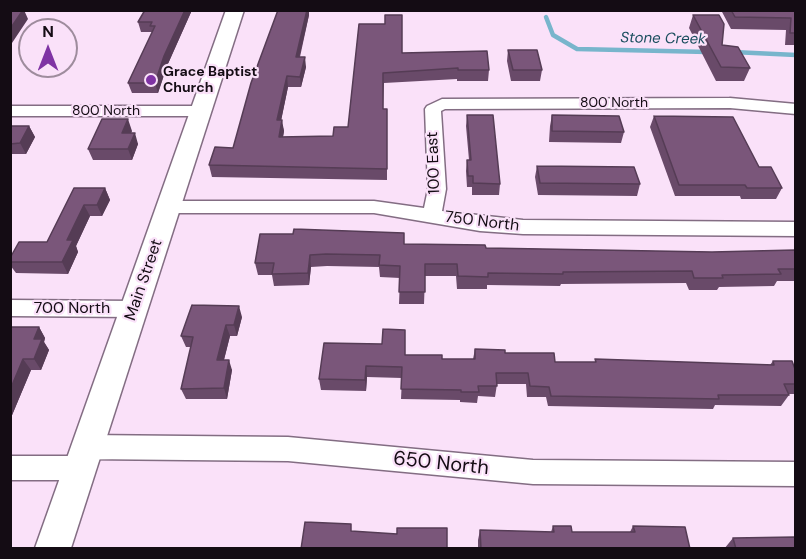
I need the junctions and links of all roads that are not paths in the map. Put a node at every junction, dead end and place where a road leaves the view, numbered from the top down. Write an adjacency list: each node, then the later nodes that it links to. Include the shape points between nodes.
1 (236, 10): 5 (main road, Main Street)
2 (433, 109): 3 (street, 800 North, via 455,103 730,103); 7 (street, 100 East, via 436,189)
3 (795, 109)
4 (10, 111): 5 (street, 800 North)
5 (201, 111): 6 (main road, Main Street)
6 (169, 207): 7 (street, 750 North, via 374,207); 10 (main road, Main Street)
7 (432, 216): 8 (street, 750 North, via 523,227)
8 (795, 229)
9 (10, 308): 10 (street, 700 North)
10 (134, 309): 11 (main road, Main Street)
11 (84, 457): 12 (street, 650 North); 13 (street, 650 North, via 288,448 532,472); 14 (main road, Main Street)
12 (10, 468)
13 (795, 474)
14 (53, 549)

